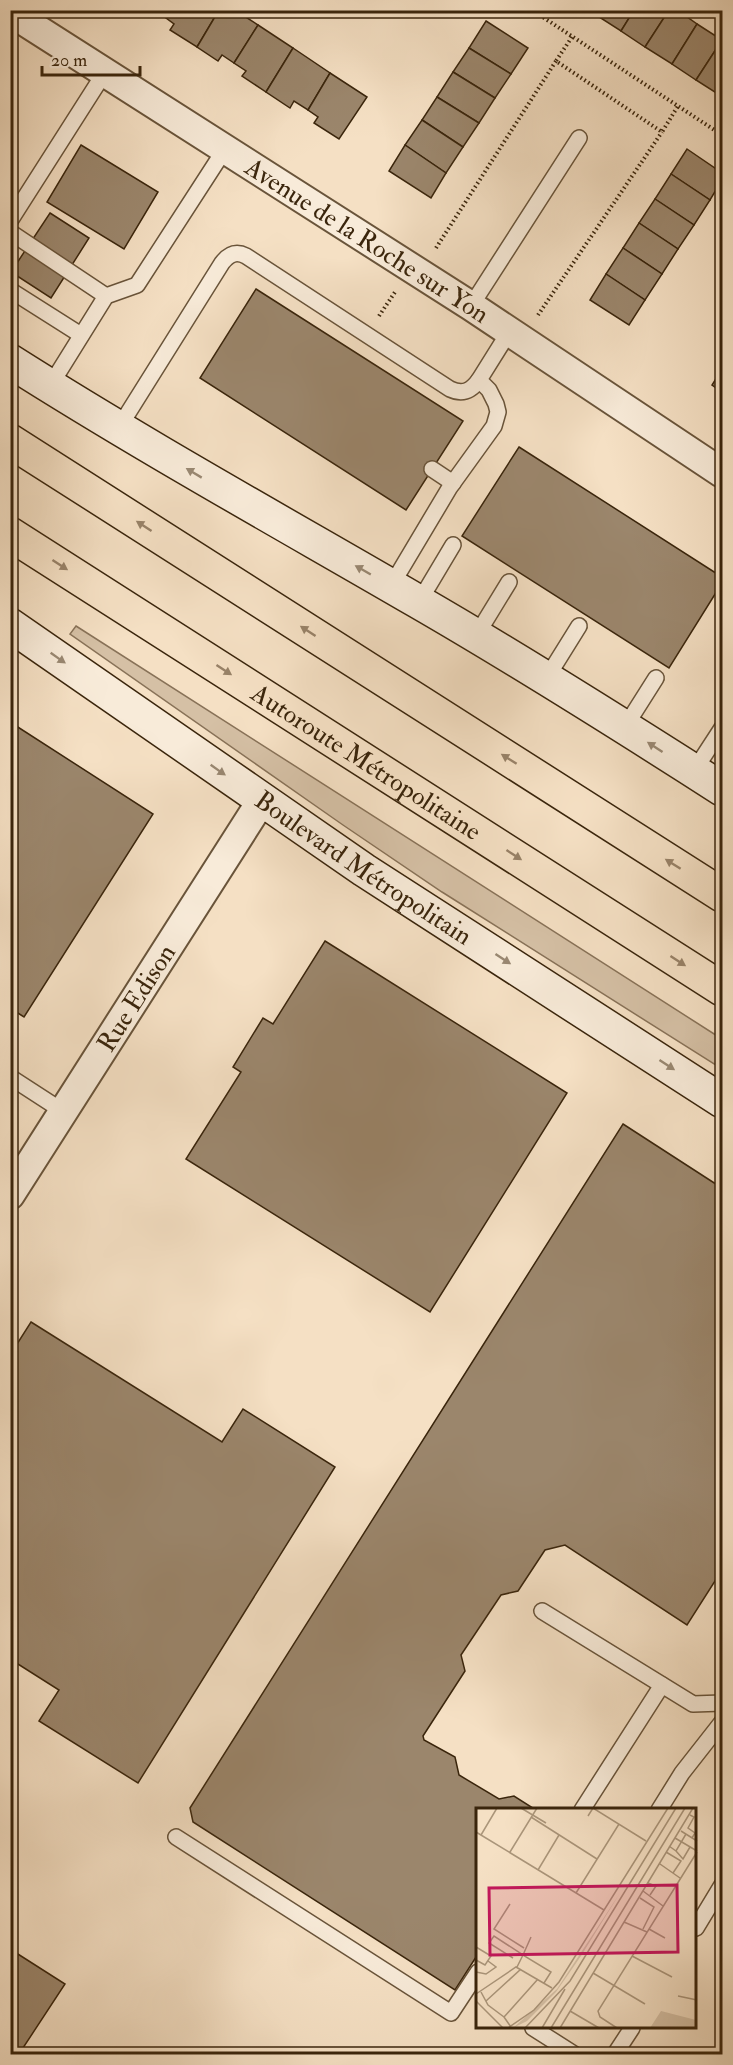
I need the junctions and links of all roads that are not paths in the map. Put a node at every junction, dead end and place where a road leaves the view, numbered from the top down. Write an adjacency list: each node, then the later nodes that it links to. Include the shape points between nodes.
1 (10, 12): 2 (street, Avenue de la Roche sur Yon)
2 (105, 72): 4 (street, Avenue de la Roche sur Yon); 5 (lane)
3 (579, 138): 9 (lane)
4 (225, 149): 8 (lane, via 137,285); 9 (street, Avenue de la Roche sur Yon)
5 (10, 221)
6 (10, 232): 8 (lane)
7 (10, 290): 10 (lane)
8 (106, 296): 10 (lane)
9 (471, 306): 11 (street, Avenue de la Roche sur Yon)
10 (81, 335): 14 (lane)
11 (515, 336): 13 (lane); 18 (street, Avenue de la Roche sur Yon)
12 (10, 362): 14 (main road)
13 (479, 380): 15 (lane, via 467,392 450,389 237,253 222,263); 19 (lane, via 494,397 498,412 487,437)
14 (50, 386): 15 (main road)
15 (118, 429): 23 (main road, one-way to 15)
16 (10, 441): 35 (highway, one-way to 16)
17 (432, 469): 19 (lane)
18 (723, 473)
19 (453, 483): 23 (lane)
20 (10, 534): 36 (highway, Autoroute Métropolitaine, one-way to 36)
21 (453, 544): 24 (lane)
22 (509, 582): 27 (lane)
23 (390, 585): 24 (main road)
24 (419, 602): 27 (main road)
25 (10, 625): 34 (main road, Boulevard Métropolitain, one-way to 34)
26 (579, 626): 29 (lane)
27 (477, 636): 29 (main road)
28 (656, 678): 30 (lane)
29 (546, 679): 30 (main road)
30 (625, 728): 32 (main road, one-way to 30)
31 (723, 728): 32 (lane)
32 (694, 771): 33 (main road)
33 (723, 789)
34 (262, 800): 38 (main road, Boulevard Métropolitain, one-way to 38); 39 (street, Rue Edison)
35 (723, 895)
36 (723, 989)
37 (10, 1077): 39 (lane)
38 (723, 1101)
39 (64, 1112): 40 (street, Rue Edison)
40 (10, 1195)
41 (542, 1611): 42 (lane)
42 (662, 1685): 43 (lane, via 693,1704); 45 (lane)
43 (723, 1703)
44 (723, 1722): 46 (lane, via 682,1773)
45 (583, 1808)
46 (660, 1808)
47 (176, 1837): 50 (lane, via 451,2013)
48 (723, 1885): 49 (lane)
49 (697, 1926)
50 (476, 1975)
51 (534, 2029): 53 (lane)
52 (631, 2029): 54 (lane)
53 (574, 2055)
54 (615, 2055)

